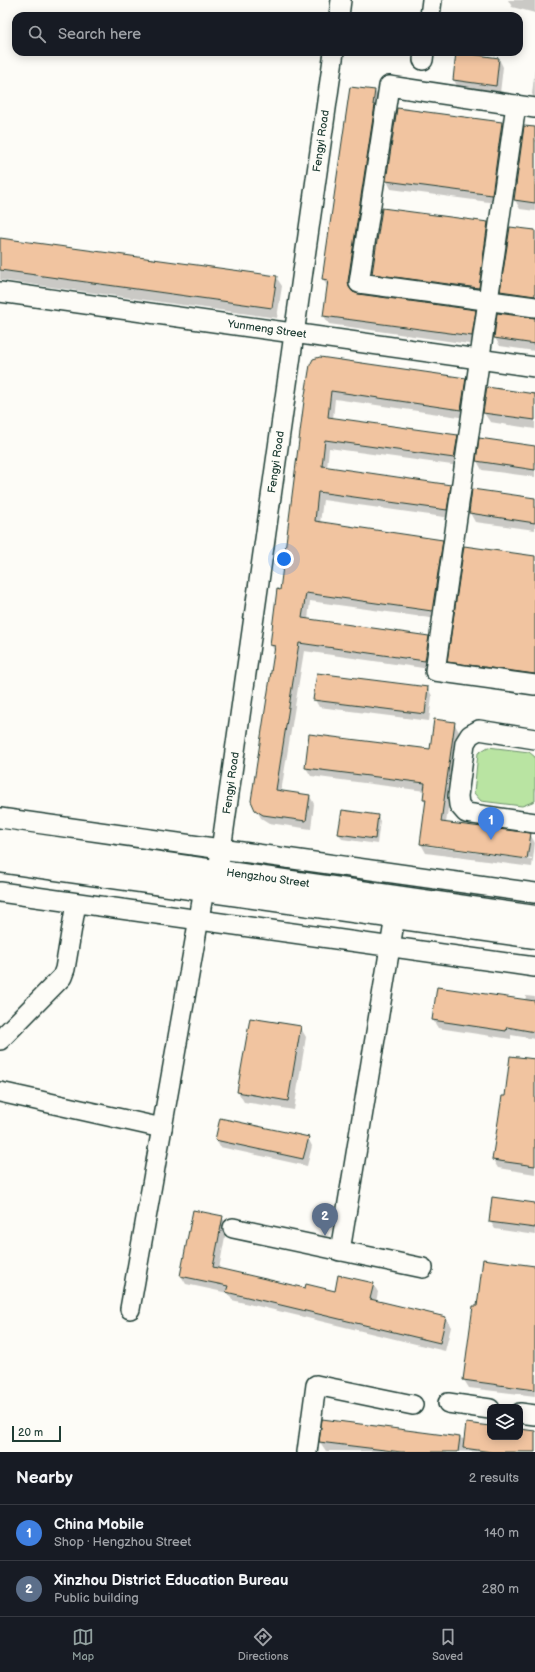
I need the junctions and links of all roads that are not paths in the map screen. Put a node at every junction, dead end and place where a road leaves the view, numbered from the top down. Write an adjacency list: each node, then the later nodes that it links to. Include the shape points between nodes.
1 (341, 0): 3 (street)
2 (432, 0): 4 (street)
3 (340, 12)
4 (430, 12)
5 (333, 56): 11 (street, Fengyi Road)
6 (516, 106): 7 (street); 9 (street); 9 (street, via 388,86 359,284)
7 (535, 108)
8 (0, 292): 11 (street, Yunmeng Street)
9 (488, 301): 10 (street); 12 (street)
10 (535, 307)
11 (294, 333): 12 (street, Yunmeng Street); 19 (street, Fengyi Road)
12 (479, 359): 13 (street, Yunmeng Street); 14 (street, via 435,671)
13 (535, 367)
14 (535, 685)
15 (535, 739): 17 (street, via 479,730 470,736 465,743 458,796 459,805 466,813)
16 (0, 818): 19 (street)
17 (535, 823)
18 (0, 840): 21 (main road, Hengzhou Street)
19 (222, 849): 21 (street, Fengyi Road); 22 (street)
20 (0, 861): 23 (main road, Hengzhou Street)
21 (218, 871): 26 (main road, Hengzhou Street)
22 (534, 887): 26 (street)
23 (204, 890): 27 (main road, Hengzhou Street); 28 (street)
24 (0, 892): 25 (street)
25 (76, 903): 28 (street); 32 (street, via 62,977)
26 (532, 916)
27 (395, 918): 29 (main road, Hengzhou Street); 30 (street)
28 (199, 920): 30 (street); 34 (street)
29 (535, 937)
30 (390, 947): 31 (street); 36 (street)
31 (535, 967)
32 (0, 1040)
33 (0, 1092): 34 (street)
34 (162, 1128): 38 (street)
35 (233, 1228): 36 (street)
36 (340, 1251): 37 (street)
37 (423, 1268)
38 (130, 1310)
39 (448, 1403): 41 (street)
40 (413, 1405): 44 (street, via 316,1385)
41 (487, 1409)
42 (523, 1413): 43 (street)
43 (535, 1415)
44 (307, 1452)

